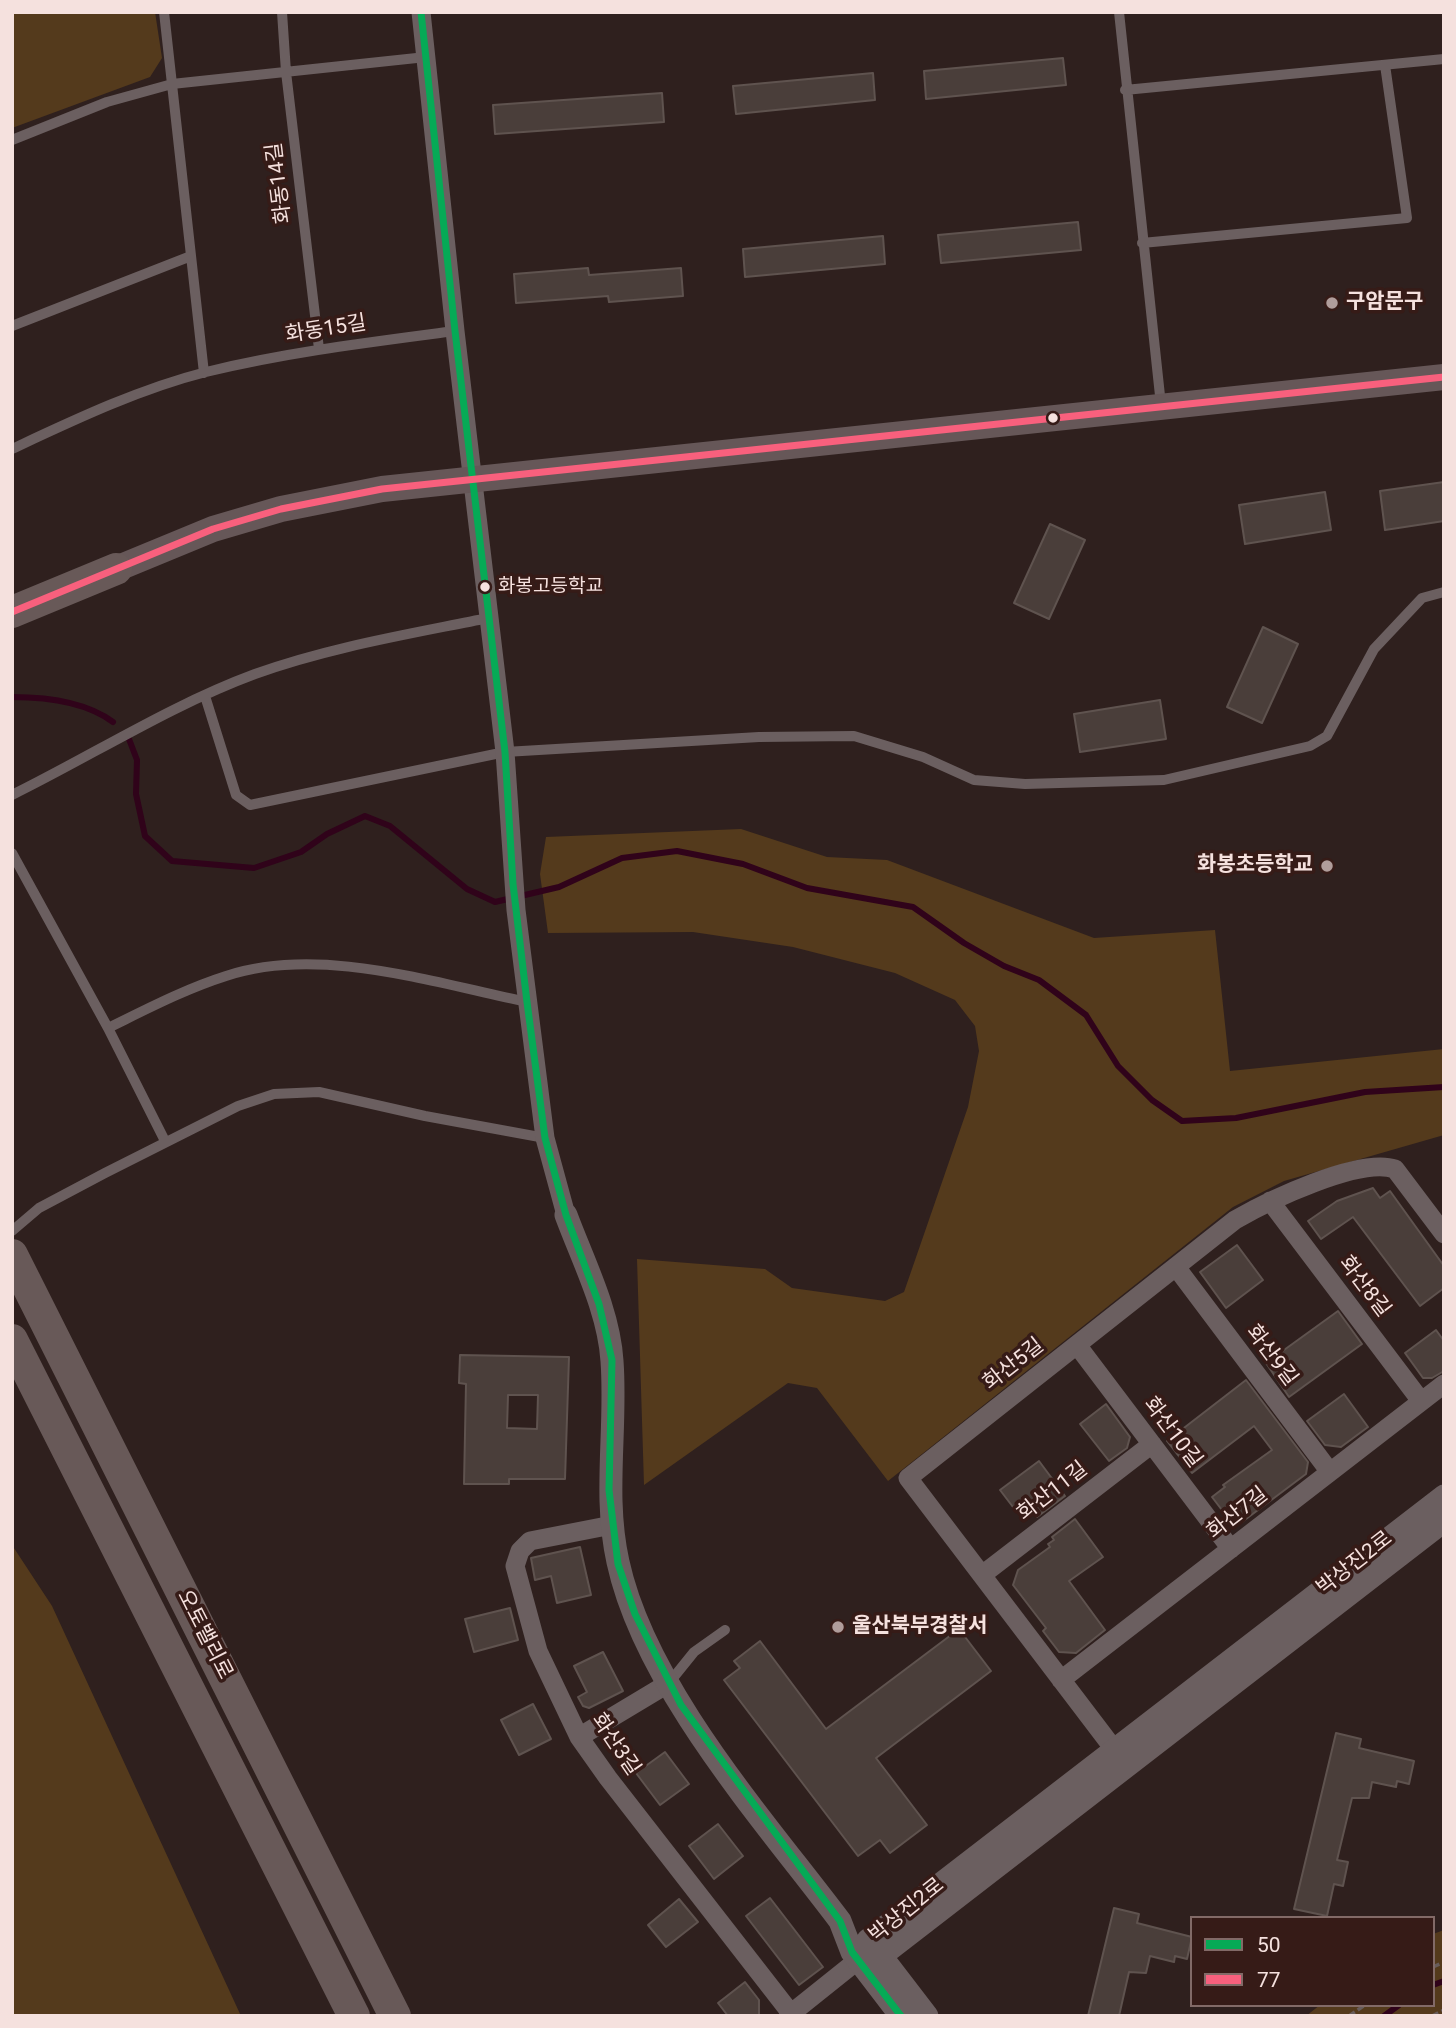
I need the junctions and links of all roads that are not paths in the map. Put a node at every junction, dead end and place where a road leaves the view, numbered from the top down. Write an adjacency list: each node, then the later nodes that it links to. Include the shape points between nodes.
1 (164, 12): 9 (lane)
2 (282, 12): 8 (lane, 화동14길)
3 (421, 12): 5 (street)
4 (1119, 12): 10 (lane)
5 (426, 57): 8 (lane); 15 (street)
6 (1444, 59): 7 (lane)
7 (1385, 65): 10 (lane); 12 (lane, via 1407,218)
8 (286, 72): 9 (lane); 16 (lane, 화동14길)
9 (172, 84): 11 (lane, via 107,102); 13 (lane)
10 (1125, 90): 12 (lane)
11 (12, 140)
12 (1142, 243): 19 (lane)
13 (191, 256): 14 (lane); 17 (lane)
14 (12, 326)
15 (455, 331): 16 (lane, 화동15길); 21 (street)
16 (319, 349): 17 (lane, 화동15길)
17 (204, 373): 20 (lane, 화동15길, via 82,416)
18 (1444, 377): 19 (main road)
19 (1161, 406): 21 (main road)
20 (12, 449)
21 (474, 481): 22 (main road, via 382,489 281,509 213,528); 25 (street)
22 (116, 569): 24 (highway)
23 (1444, 592): 27 (lane, via 1422,598 1374,649 1327,736 1298,749 1164,780 1025,784 974,780 854,736)
24 (12, 612)
25 (488, 618): 26 (lane, via 332,650 254,674); 27 (street)
26 (205, 696): 27 (lane, via 236,795 250,805); 28 (lane)
27 (505, 752): 30 (street, via 513,884)
28 (12, 794)
29 (12, 853): 31 (lane)
30 (527, 1002): 31 (lane, via 335,966 271,966 228,975); 32 (street)
31 (108, 1028): 33 (lane)
32 (545, 1138): 33 (lane, via 319,1092 274,1094); 35 (street)
33 (165, 1141): 36 (lane, via 39,1208)
34 (1270, 1201): 37 (street, 화산5길, via 1360,1169 1385,1166 1395,1169); 39 (street, 화산5길, via 1235,1220); 43 (street, 화산8길)
35 (566, 1215): 48 (street, via 599,1304 612,1360)
36 (12, 1231)
37 (1444, 1234)
38 (12, 1255): 59 (highway, 오토밸리로)
39 (1176, 1267): 41 (street, 화산5길); 45 (street, 화산9길)
40 (12, 1340): 58 (highway, 오토밸리로)
41 (1076, 1345): 44 (street, 화산10길); 50 (street, 화산5길, via 908,1478)
42 (1444, 1384): 43 (street, 화산7길)
43 (1421, 1401): 45 (street, 화산7길)
44 (1152, 1444): 49 (street, 화산10길); 50 (street, 화산11길)
45 (1330, 1472): 49 (street, 화산7길)
46 (1444, 1496): 55 (street, 박상진2로)
47 (1444, 1521): 55 (street, 박상진2로)
48 (612, 1525): 53 (street, via 618,1564 635,1614); 54 (street, 화산3길, via 530,1541 520,1550 515,1566 538,1651)
49 (1231, 1549): 52 (street, 화산7길)
50 (982, 1575): 52 (street, 화산5길)
51 (725, 1630): 53 (lane, via 694,1652)
52 (1061, 1680): 55 (street, 화산5길)
53 (669, 1683): 54 (street); 56 (street, via 698,1732 840,1921)
54 (579, 1737): 57 (street, 화산3길)
55 (1121, 1758): 56 (street, 박상진2로)
56 (869, 1952): 57 (street); 60 (street); 61 (street)
57 (791, 2015)
58 (354, 2016)
59 (395, 2016)
60 (901, 2016)
61 (927, 2016)

